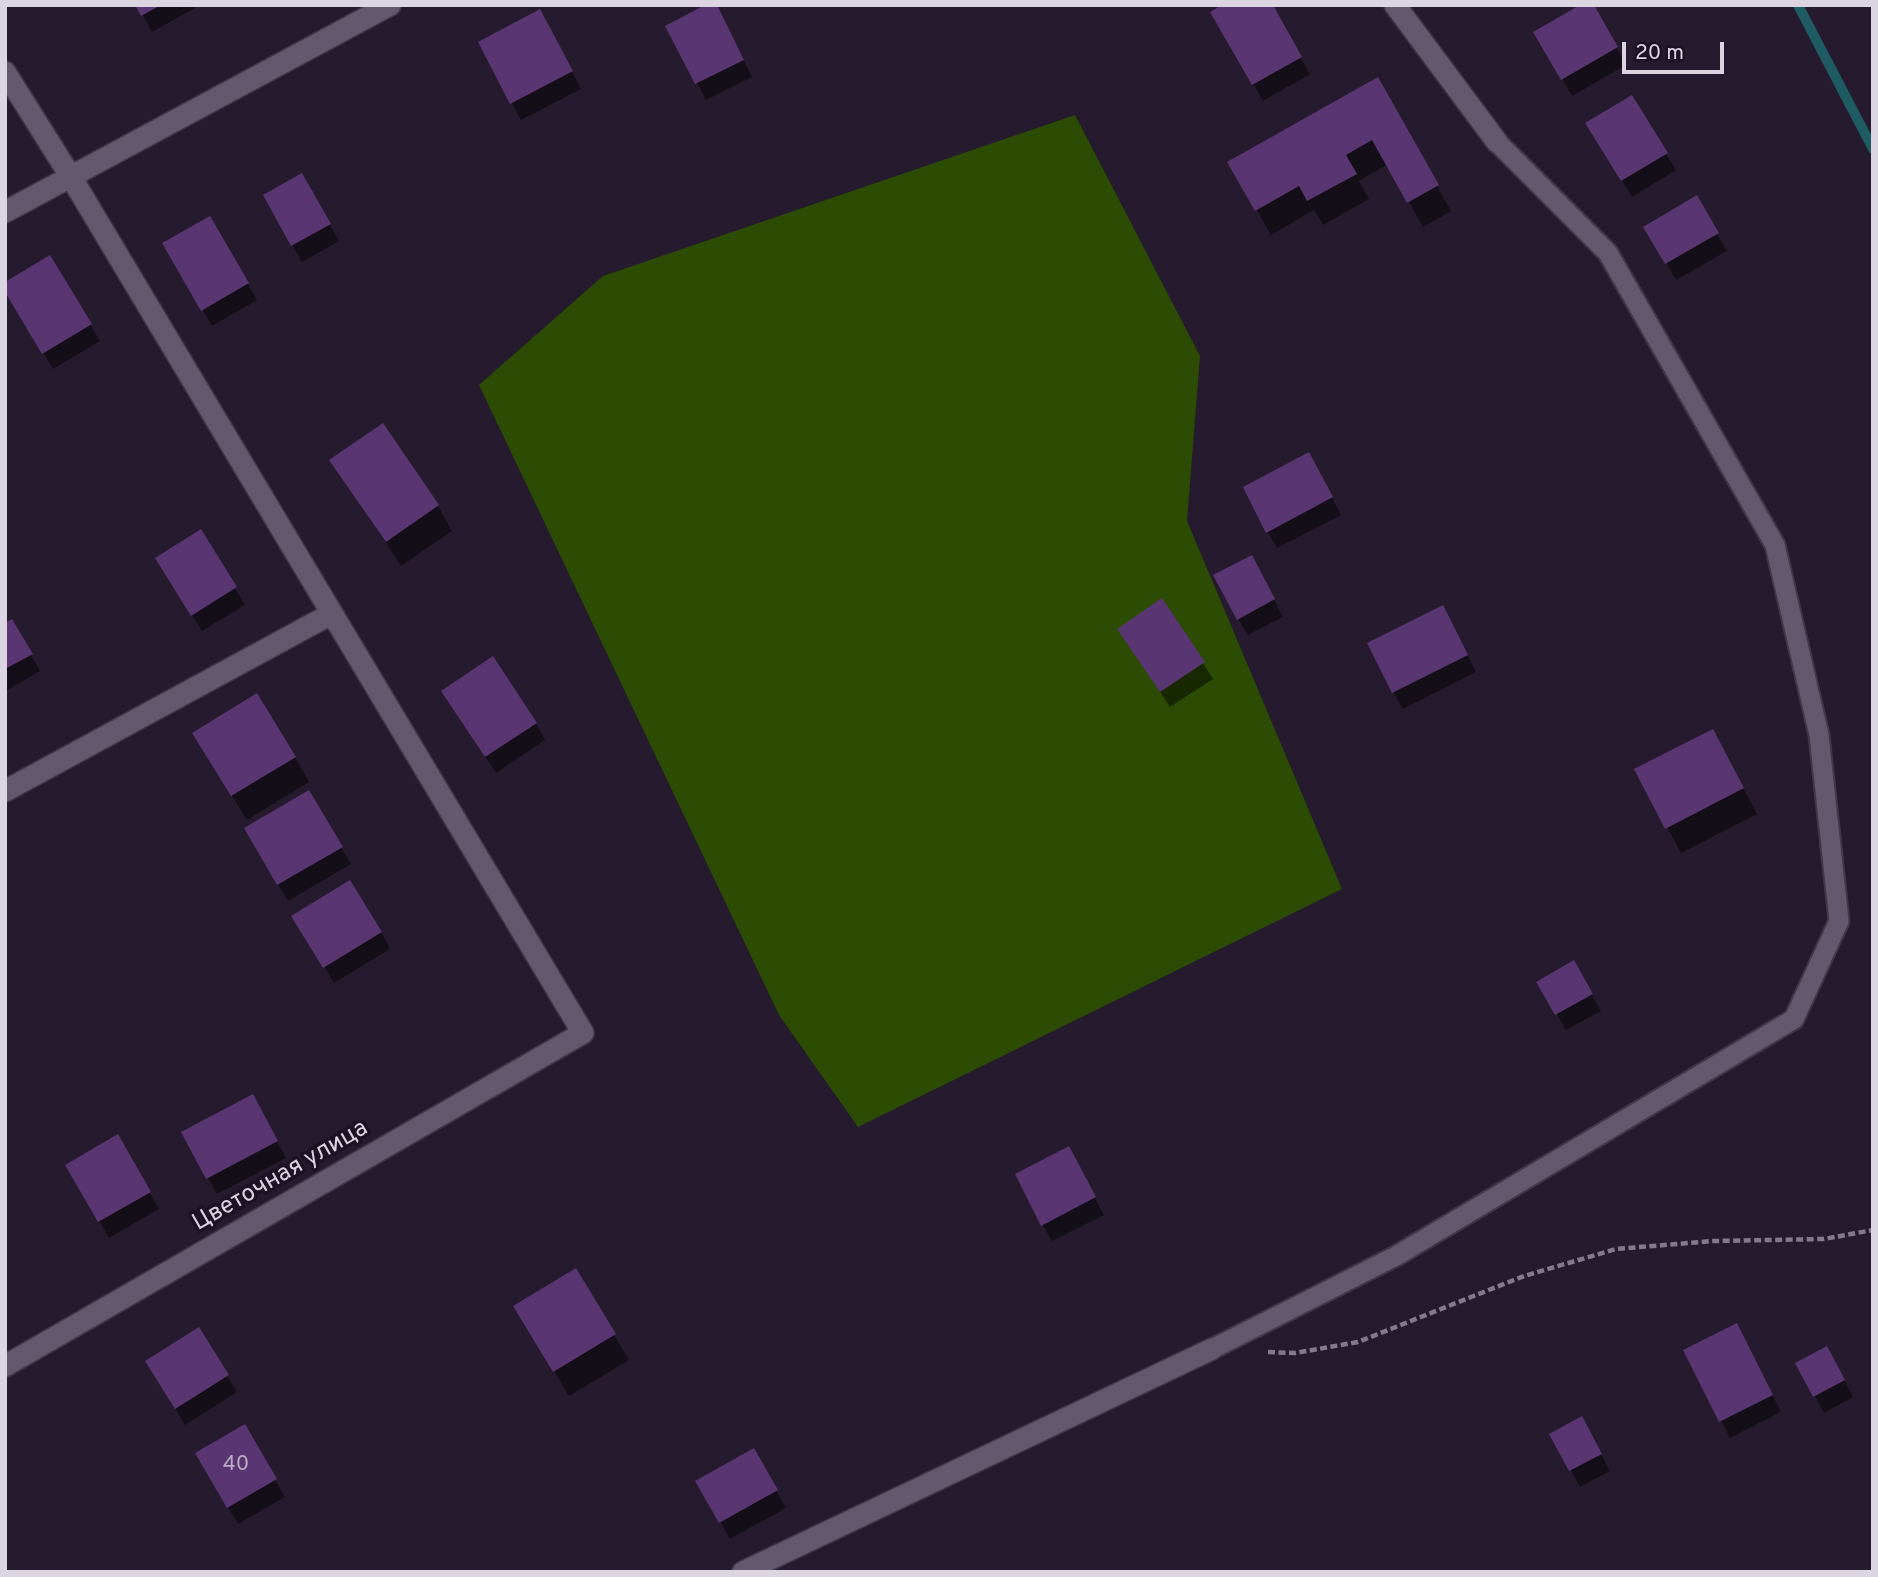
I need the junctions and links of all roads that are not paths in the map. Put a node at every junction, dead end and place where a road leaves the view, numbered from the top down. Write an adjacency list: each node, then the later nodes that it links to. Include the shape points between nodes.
1 (390, 5): 5 (street)
2 (1395, 5): 4 (street)
3 (5, 72): 5 (street)
4 (1497, 142): 9 (lane, via 1608,253 1775,545 1819,735 1839,921 1794,1018 1396,1256)
5 (71, 177): 6 (street); 7 (street)
6 (5, 212)
7 (331, 614): 8 (street); 10 (street, Цветочная улица, via 583,1034)
8 (5, 791)
9 (1212, 1349): 11 (street)
10 (5, 1366)
11 (743, 1572)

